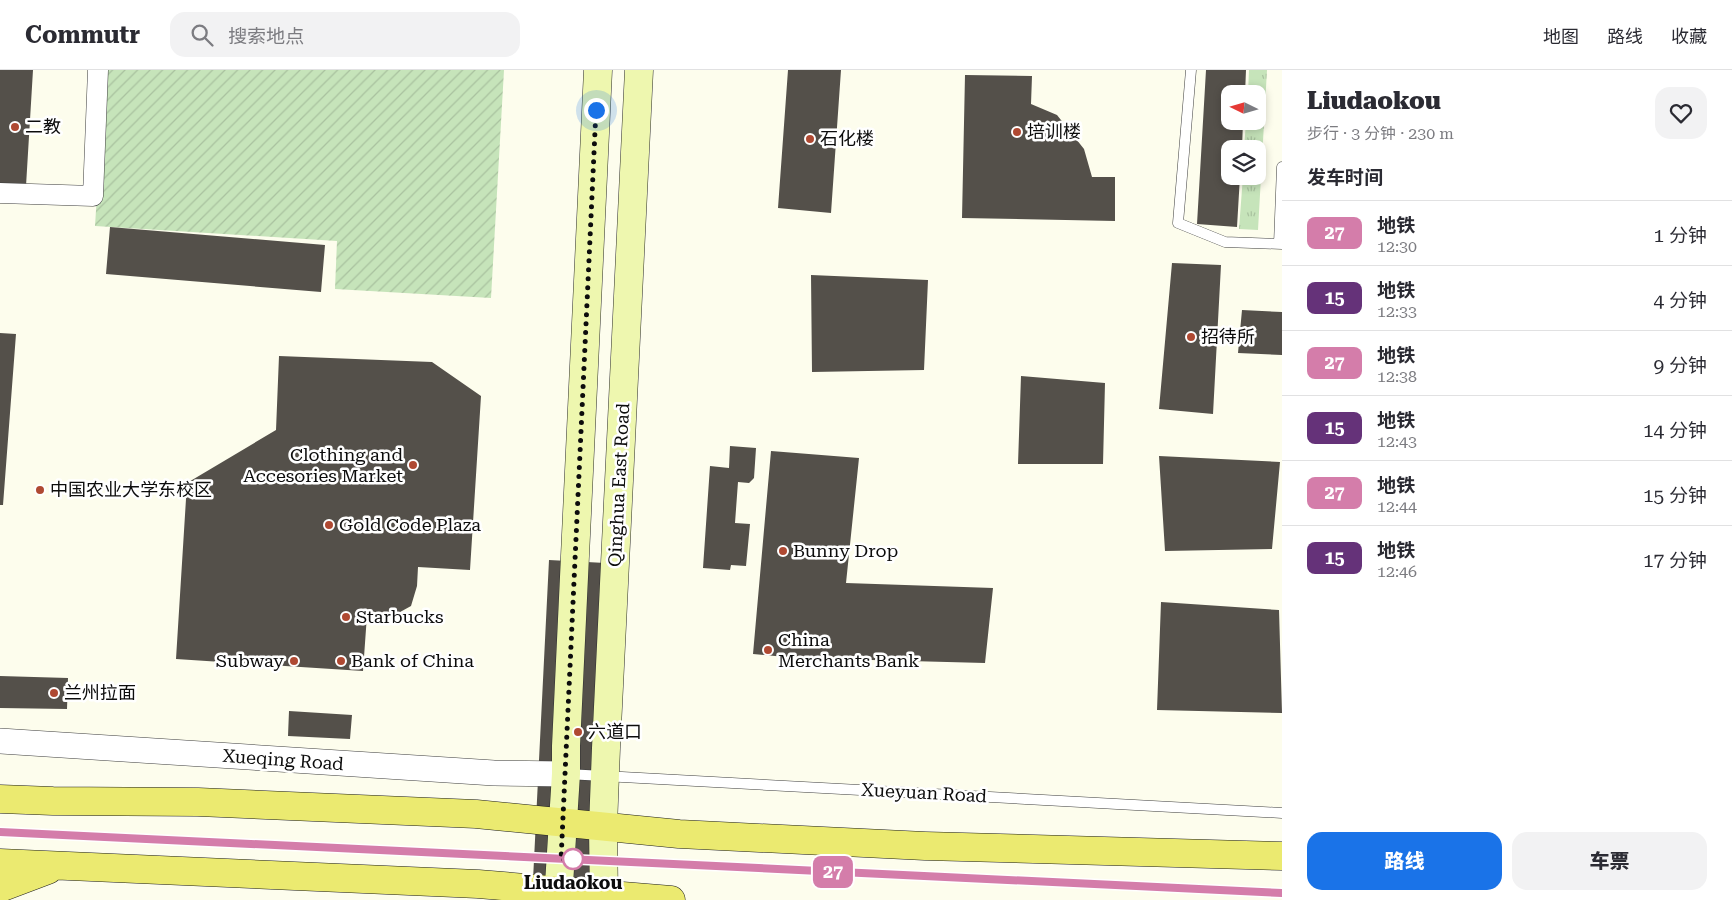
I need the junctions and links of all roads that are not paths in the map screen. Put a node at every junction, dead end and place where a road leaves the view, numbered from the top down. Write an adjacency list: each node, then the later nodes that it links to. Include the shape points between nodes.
1 (98, 70): 6 (street, via 93,196)
2 (598, 70): 9 (main road)
3 (639, 70): 10 (main road, Qinghua East Road)
4 (1191, 70): 7 (lane, via 1178,223 1225,242)
5 (1282, 166): 7 (lane)
6 (0, 193)
7 (1280, 244)
8 (0, 741): 9 (street, Xueqing Road, via 474,772)
9 (566, 774): 10 (lane, Xueyuan Road); 13 (main road)
10 (605, 776): 12 (lane, Xueyuan Road); 14 (main road, Qinghua East Road)
11 (0, 798): 13 (main road, via 198,802 446,813)
12 (1282, 813)
13 (563, 823): 14 (main road); 19 (main road)
14 (603, 827): 15 (main road, via 679,834 925,846); 20 (main road, Qinghua East Road)
15 (1282, 856)
16 (0, 863): 17 (main road)
17 (59, 866): 18 (main road); 19 (main road, via 478,884)
18 (0, 888)
19 (559, 895): 20 (main road)
20 (604, 897): 21 (main road)
21 (671, 900)

